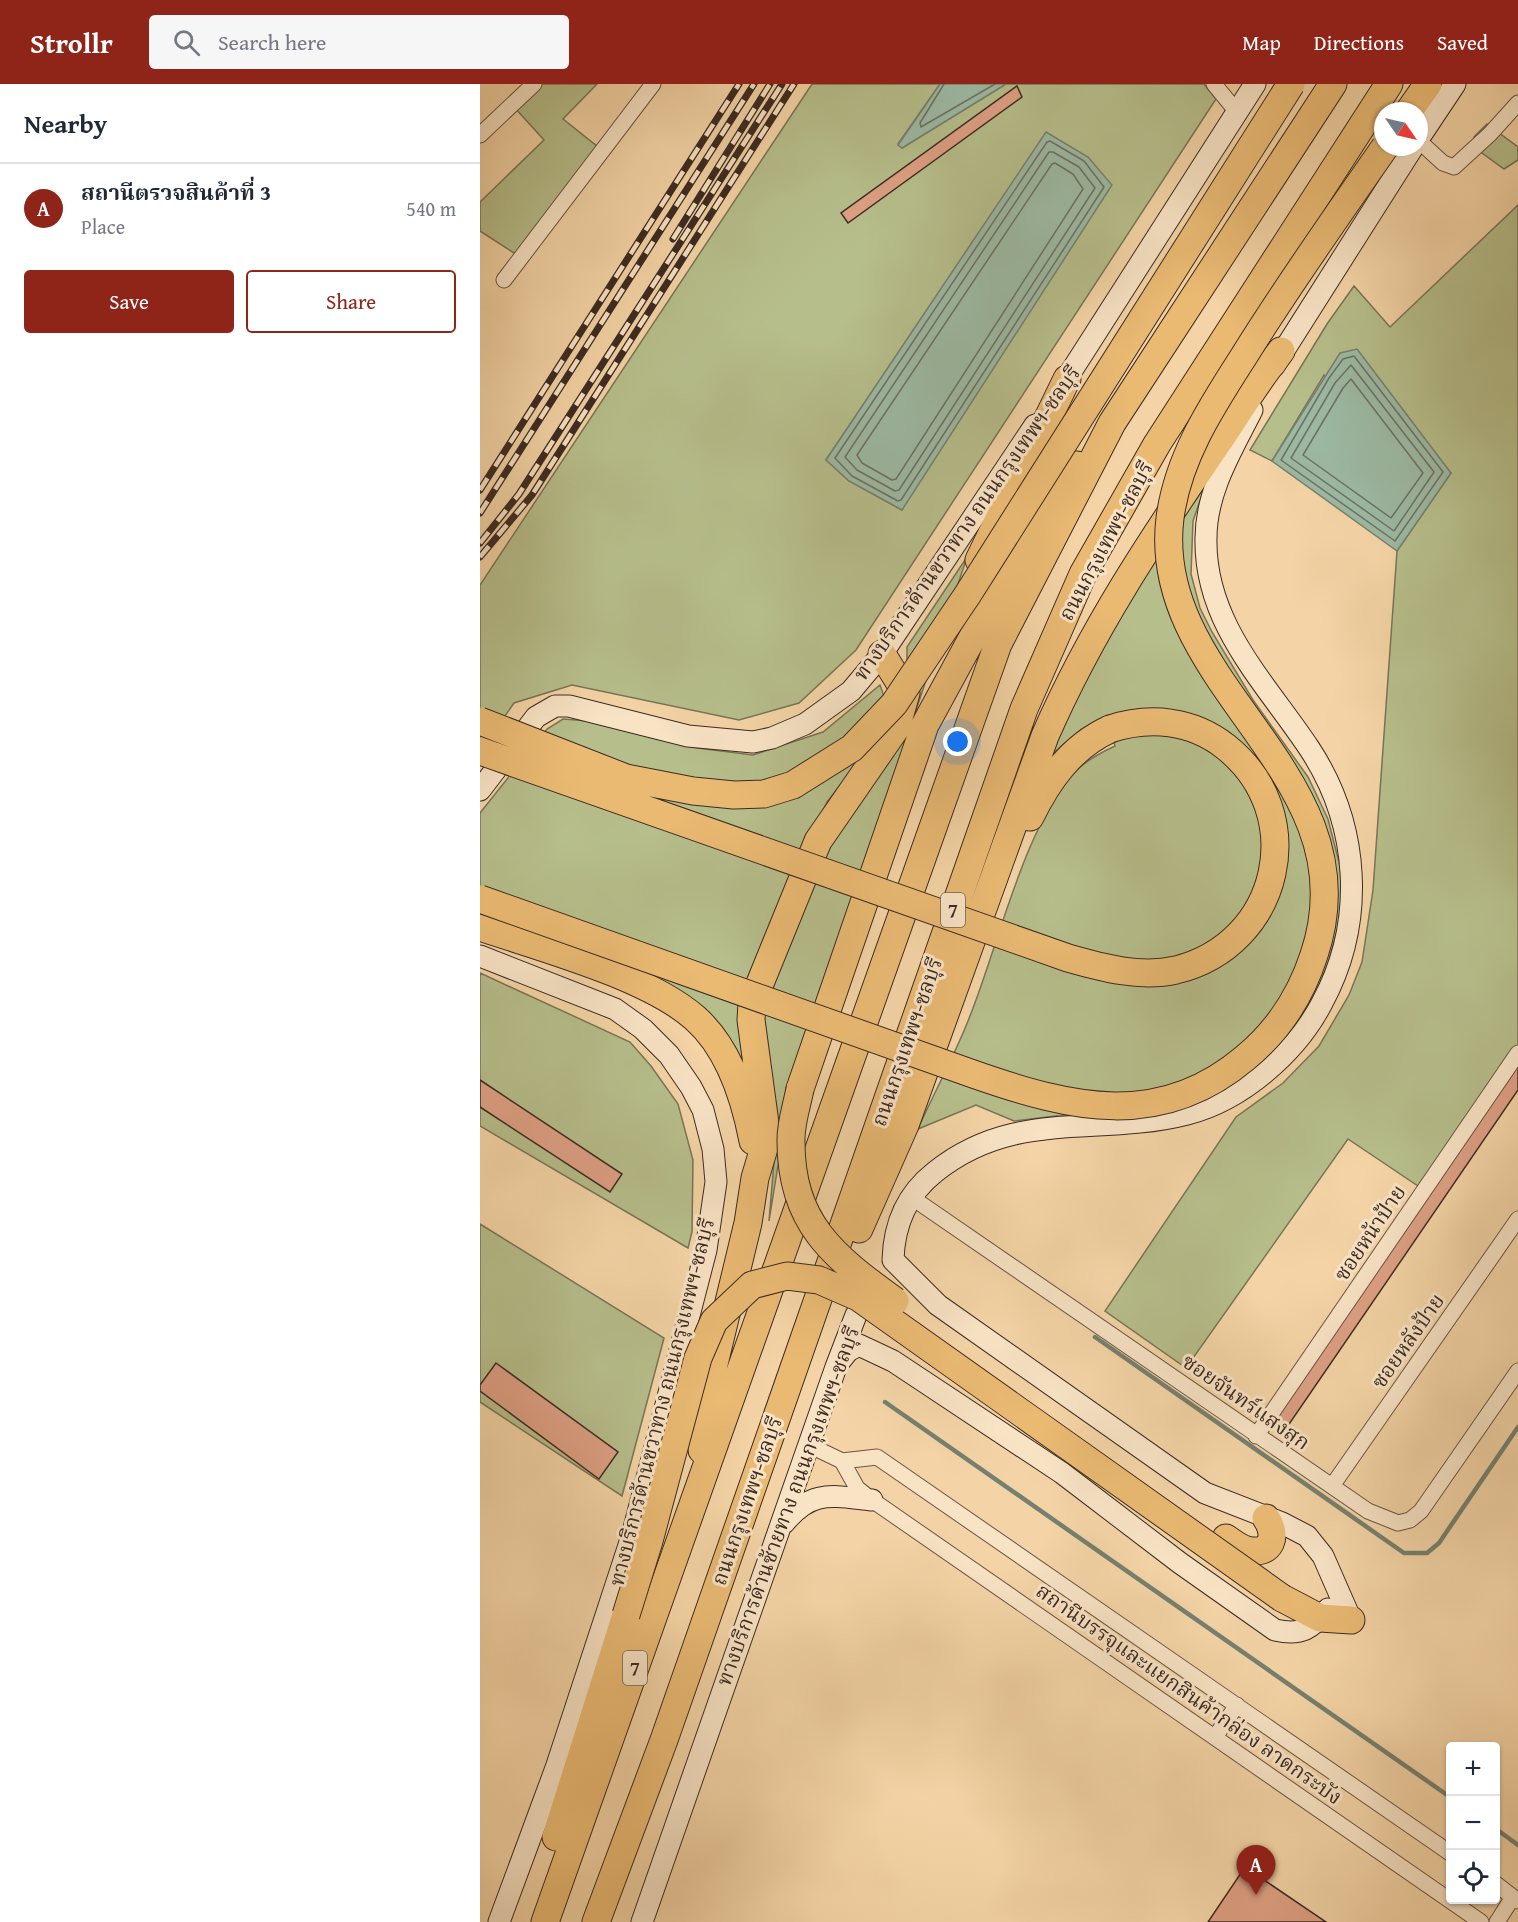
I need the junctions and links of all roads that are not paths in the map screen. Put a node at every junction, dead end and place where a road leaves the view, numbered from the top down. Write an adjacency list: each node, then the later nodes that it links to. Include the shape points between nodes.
1 (534, 84): 14 (street)
2 (653, 84): 18 (street)
3 (1214, 84): 12 (street)
4 (1256, 84): 12 (main road, ทางบริการด้านขวาทาง ถนนกรุงเทพฯ-ชลบุรี)
5 (1291, 84): 23 (highway, bridge, via 968,594 894,704 852,748 793,784 764,794 734,795 626,778)
6 (1333, 84): 21 (highway, 7)
7 (1389, 84): 51 (highway, ถนนกรุงเทพฯ-ชลบุรี / 7, via 1157,444 1083,574 1024,709)
8 (1428, 84): 10 (highway)
9 (1455, 84): 13 (main road)
10 (1415, 102)
11 (1518, 103): 15 (street, via 1454,167 1443,163)
12 (1237, 112): 20 (main road, ทางบริการด้านขวาทาง ถนนกรุงเทพฯ-ชลบุรี)
13 (1428, 126)
14 (480, 135)
15 (1428, 149)
16 (1379, 156): 27 (highway, bridge, via 1200,426 1186,458 1170,516 1171,564 1185,618 1205,657 1293,783 1317,839 1322,872 1323,919 1311,964 1278,1025 1239,1064 1196,1090 1161,1101 1110,1107 1051,1099)
17 (1407, 156): 19 (main road)
18 (504, 280)
19 (1281, 351): 31 (highway, via 1165,518 1064,693); 33 (main road, via 1219,476 1208,514 1207,554 1215,600 1226,627 1310,749 1340,809 1350,855 1352,905 1333,981 1317,1012 1292,1046 1253,1081 1210,1106 1158,1119 1005,1134 949,1160)
20 (1067, 380): 22 (main road, ทางบริการด้านขวาทาง ถนนกรุงเทพฯ-ชลบุรี, via 1005,466); 24 (highway, via 936,662)
21 (1112, 423): 24 (highway, via 1046,502); 42 (highway, 7, via 998,644)
22 (882, 654): 26 (main road, ทางบริการด้านขวาทาง ถนนกรุงเทพฯ-ชลบุรี, via 851,692 822,714 786,733 753,742 688,736 555,706 536,717); 32 (highway, via 906,693 896,728 818,841 753,1002 751,1020 767,1138)
23 (480, 721)
24 (925, 725): 44 (highway, bridge, via 800,1089 791,1137 794,1183 815,1233 852,1270 1226,1538 1244,1549 1262,1550 1274,1537 1274,1528)
25 (480, 751): 31 (highway, bridge, via 1068,958 1129,972 1152,973 1179,969 1208,958 1224,948 1254,917 1271,879 1276,855 1270,811 1260,783 1248,765 1204,733 1143,720 1110,729 1079,747 1041,795 1010,866 960,1007)
26 (480, 790)
27 (480, 899)
28 (480, 927): 32 (highway, via 581,960 637,984 696,1019 729,1065 747,1108)
29 (480, 956): 55 (main road, ทางบริการด้านขวาทาง ถนนกรุงเทพฯ-ชลบุรี, via 615,1009 644,1029 669,1055 703,1110 716,1182 706,1250 632,1536 556,1768)
30 (1518, 1053): 38 (street, ซอยหน้าป้าย)
31 (918, 1090): 51 (highway, via 849,1251 758,1501)
32 (755, 1178): 42 (highway, via 707,1394)
33 (911, 1197): 35 (main road, via 893,1238 893,1260); 38 (street, ซอยจันทร์แสงสุก)
34 (1518, 1219): 41 (street, ซอยหลังป้าย)
35 (914, 1284): 36 (main road, ทางบริการด้านซ้ายทาง ถนนกรุงเทพฯ-ชลบุรี, via 890,1278 880,1284 856,1315); 44 (main road, via 938,1305 1205,1493)
36 (836, 1367): 39 (main road, ทางบริการด้านซ้ายทาง ถนนกรุงเทพฯ-ชลบุรี); 47 (main road, via 851,1348 859,1345 872,1349 1062,1473 1275,1630 1292,1633 1311,1627)
37 (1518, 1371): 41 (street, ซอยจันทร์แสงสุก, via 1428,1502 1410,1520 1390,1521)
38 (1256, 1436): 41 (street, ซอยจันทร์แสงสุก)
39 (811, 1446): 40 (street); 45 (main road, ทางบริการด้านซ้ายทาง ถนนกรุงเทพฯ-ชลบุรี)
40 (842, 1461): 43 (street, สถานีบรรจุและแยกสินค้ากล่อง ลาดกระบัง, via 857,1488); 49 (street, สถานีบรรจุและแยกสินค้ากล่อง ลาดกระบัง, via 877,1457)
41 (1332, 1486)
42 (699, 1490): 57 (highway, 7)
43 (872, 1500): 45 (main road, via 820,1496 795,1510); 50 (street, สถานีบรรจุและแยกสินค้ากล่อง ลาดกระบัง)
44 (1266, 1518): 46 (main road, via 1307,1536 1323,1556)
45 (778, 1530): 59 (main road, ทางบริการด้านซ้ายทาง ถนนกรุงเทพฯ-ชลบุรี)
46 (1338, 1589): 47 (main road); 48 (main road)
47 (1320, 1618): 48 (highway); 56 (highway, bridge, via 1282,1598 858,1297 819,1280 787,1275 752,1285 714,1321 698,1358 649,1541 542,1879)
48 (1351, 1620)
49 (1237, 1705): 50 (street); 52 (street, สถานีบรรจุและแยกสินค้ากล่อง ลาดกระบัง)
50 (1215, 1737): 60 (street, สถานีบรรจุและแยกสินค้ากล่อง ลาดกระบัง)
51 (661, 1747): 58 (highway, ถนนกรุงเทพฯ-ชลบุรี / 7)
52 (1446, 1850)
53 (1500, 1887): 54 (street)
54 (1515, 1899): 61 (street)
55 (499, 1922)
56 (533, 1922)
57 (545, 1922)
58 (596, 1922)
59 (642, 1922)
60 (1480, 1922)
61 (1497, 1922)

